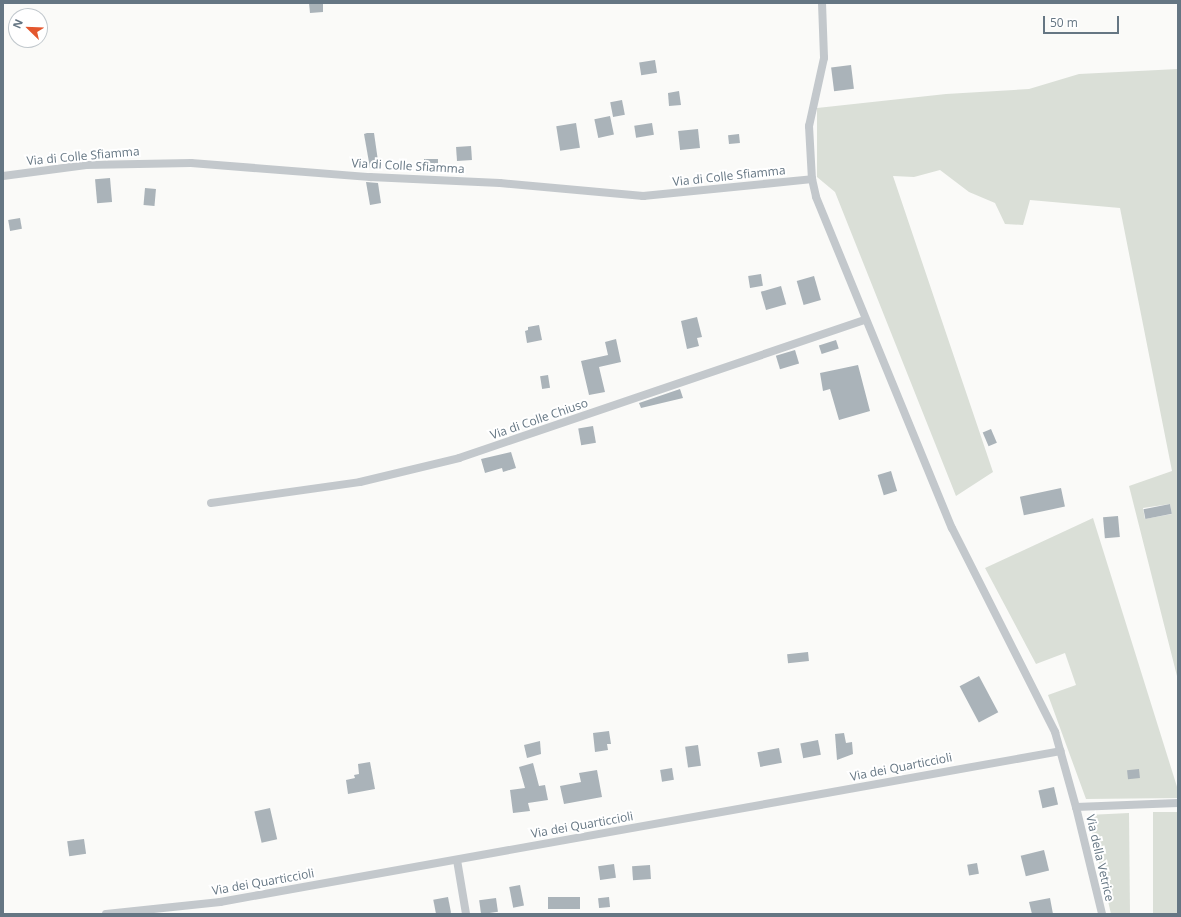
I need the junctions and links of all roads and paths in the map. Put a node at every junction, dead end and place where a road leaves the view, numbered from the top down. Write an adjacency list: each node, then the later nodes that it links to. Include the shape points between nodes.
1 (822, 3): 3 (street, via 824,58 809,126)
2 (3, 176): 3 (street, Via di Colle Sfiamma, via 86,166 191,163 370,177 500,183 643,196)
3 (812, 179): 4 (street, Via della Vetrice, via 824,218)
4 (865, 320): 5 (street, Via di Colle Chiuso, via 459,458 360,482); 6 (street, Via della Vetrice, via 952,528 1029,678)
5 (211, 503)
6 (1061, 750): 8 (street, Via della Vetrice); 9 (street, Via dei Quarticcioli)
7 (1178, 803): 8 (street)
8 (1076, 806): 12 (street, Via della Vetrice)
9 (457, 860): 10 (street, Via dei Quarticcioli, via 220,902); 11 (street)
10 (106, 914)
11 (466, 914)
12 (1102, 914)

